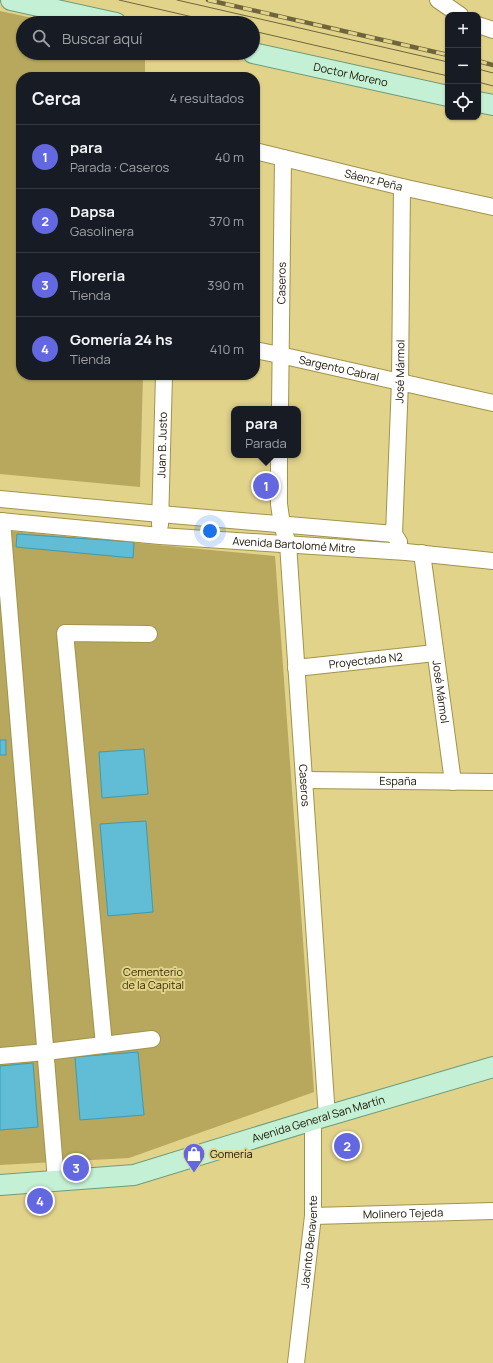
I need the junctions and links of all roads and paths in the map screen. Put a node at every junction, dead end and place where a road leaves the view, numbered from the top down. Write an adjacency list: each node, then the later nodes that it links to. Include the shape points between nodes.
1 (11, 0): 4 (main road)
2 (438, 0): 3 (street)
3 (456, 12)
4 (84, 16)
5 (481, 25): 6 (street)
6 (493, 30)
7 (260, 55): 8 (main road, Doctor Moreno)
8 (445, 95)
9 (481, 103): 10 (main road)
10 (493, 106)
11 (260, 152): 12 (street, Sáenz Peña)
12 (283, 158): 13 (street, Sáenz Peña); 16 (street, Caseros)
13 (402, 187): 14 (street, Sáenz Peña); 18 (street, José Mármol)
14 (493, 207)
15 (260, 351): 16 (street, Sargento Cabral)
16 (280, 355): 18 (street, Sargento Cabral); 20 (street, Caseros)
17 (164, 380): 23 (street, Juan B. Justo)
18 (400, 382): 19 (street, Sargento Cabral); 26 (street, José Mármol)
19 (493, 403)
20 (280, 406)
21 (279, 458): 25 (street, Caseros, via 279,504)
22 (0, 498): 23 (street, Avenida Bartolomé Mitre)
23 (160, 514): 25 (street, Avenida Bartolomé Mitre); 27 (street, Juan B. Justo)
24 (1, 521): 27 (street, Avenida Bartolomé Mitre); 39 (street)
25 (282, 525): 26 (street, Avenida Bartolomé Mitre); 28 (street, Caseros)
26 (394, 534): 29 (street, José Mármol)
27 (160, 536): 28 (street, Avenida Bartolomé Mitre)
28 (288, 544): 29 (street, Avenida Bartolomé Mitre); 33 (street, Caseros)
29 (414, 553): 30 (street, Avenida Bartolomé Mitre); 32 (street, José Mármol)
30 (493, 561)
31 (149, 634): 38 (street, via 65,633)
32 (435, 653): 33 (street, Proyectada N2); 35 (street, José Mármol)
33 (296, 668): 34 (street, Caseros)
34 (304, 780): 35 (street, España); 42 (street, Caseros)
35 (453, 782): 36 (street, España)
36 (493, 782)
37 (152, 1039): 38 (street)
38 (104, 1045): 39 (street)
39 (46, 1052): 40 (street); 43 (street)
40 (0, 1056)
41 (493, 1067): 42 (main road, Avenida General San Martín)
42 (320, 1118): 43 (main road, Avenida General San Martín, via 134,1175); 46 (street, Jacinto Benavente)
43 (56, 1182): 44 (main road, Avenida General San Martín)
44 (0, 1185)
45 (493, 1211): 46 (street, Molinero Tejeda)
46 (313, 1216): 47 (street, Jacinto Benavente)
47 (296, 1363)

